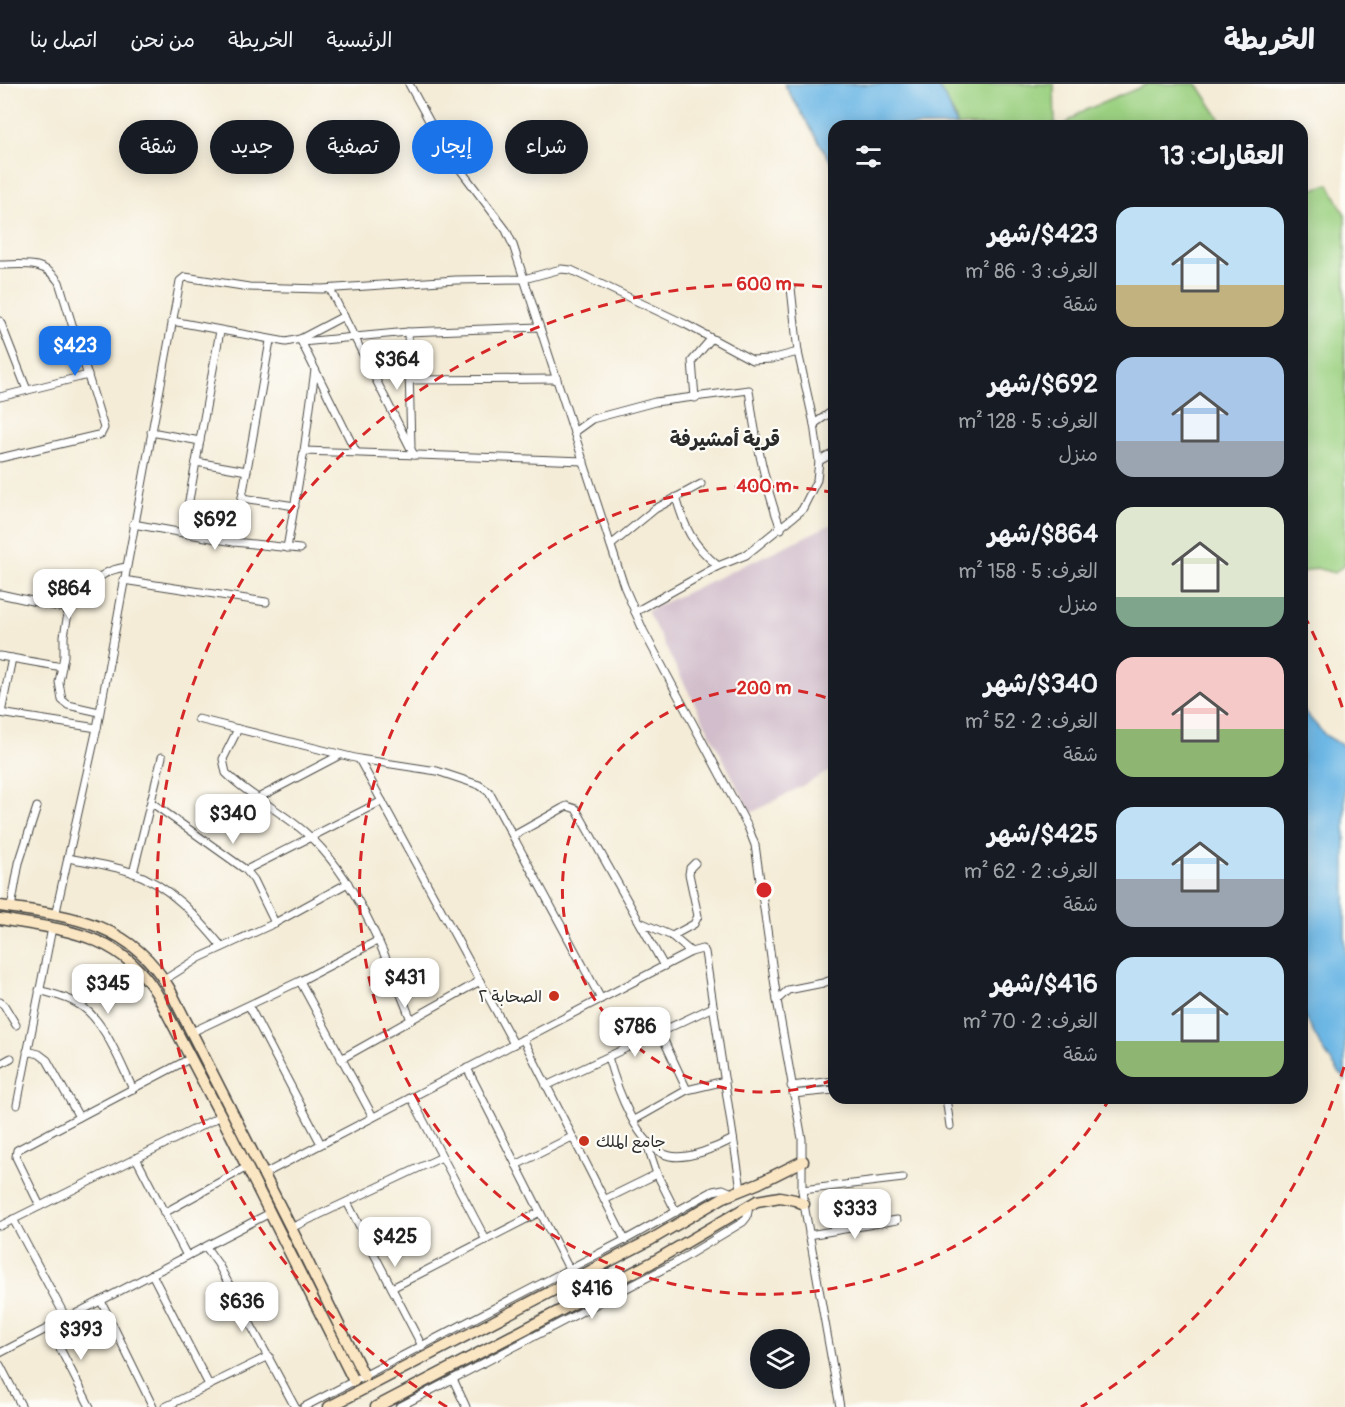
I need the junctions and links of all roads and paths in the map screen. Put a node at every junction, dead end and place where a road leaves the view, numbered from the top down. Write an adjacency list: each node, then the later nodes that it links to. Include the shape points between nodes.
1 (409, 84): 3 (street, via 444,148 506,230)
2 (0, 265): 18 (street, via 42,266 52,272 59,282)
3 (524, 279): 5 (street); 9 (street); 13 (street, via 561,269 572,270)
4 (791, 288): 16 (street)
5 (330, 289): 6 (street); 8 (street, via 249,287 189,276 180,281)
6 (344, 316): 12 (street); 15 (street)
7 (0, 321): 21 (street)
8 (172, 321): 10 (street); 26 (street)
9 (539, 327): 11 (street); 19 (street)
10 (220, 331): 14 (street); 28 (street)
11 (408, 332): 12 (street); 20 (street)
12 (354, 336): 15 (street); 30 (street)
13 (711, 339): 16 (street, via 756,361); 23 (street, via 692,361)
14 (270, 341): 15 (street); 37 (street)
15 (301, 341): 17 (street)
16 (798, 352): 25 (street)
17 (315, 370): 29 (street); 31 (street)
18 (88, 375): 21 (street); 33 (street, via 104,424 101,434)
19 (557, 379): 20 (street); 27 (street)
20 (409, 380): 30 (street)
21 (27, 390): 22 (street)
22 (0, 397)
23 (695, 398): 27 (street, via 655,402 592,418); 43 (street, via 749,390 757,447)
24 (828, 414): 25 (street)
25 (814, 424): 35 (street)
26 (151, 432): 28 (street); 42 (street)
27 (574, 432): 34 (street)
28 (200, 441): 36 (street)
29 (304, 451): 31 (street); 41 (street)
30 (413, 452): 31 (street); 34 (street)
31 (356, 453)
32 (828, 456): 35 (street)
33 (0, 458)
34 (584, 461): 46 (street)
35 (819, 461): 43 (street, via 817,480 802,510)
36 (196, 462): 37 (street); 44 (street)
37 (247, 471): 40 (street)
38 (701, 484): 39 (street)
39 (676, 497): 46 (street); 49 (street, via 684,525 700,551)
40 (242, 498): 41 (street); 45 (street)
41 (295, 506): 47 (street)
42 (134, 524): 44 (street); 50 (street)
43 (781, 529): 49 (street, via 746,555)
44 (183, 534): 45 (street)
45 (234, 542): 47 (street)
46 (611, 544): 55 (street)
47 (287, 548): 48 (street)
48 (300, 549)
49 (718, 566): 55 (street)
50 (126, 567): 51 (street); 54 (street, via 102,574)
51 (123, 580): 53 (street); 59 (street)
52 (0, 594): 54 (street)
53 (266, 602)
54 (69, 608): 58 (street)
55 (635, 612): 97 (street, via 755,845)
56 (0, 656): 57 (street)
57 (12, 658): 58 (street); 60 (street)
58 (62, 667): 59 (street, via 59,682 63,702)
59 (99, 712): 62 (street)
60 (0, 713): 62 (street)
61 (198, 719): 63 (street)
62 (97, 728): 73 (street)
63 (238, 729): 64 (street); 67 (street, via 223,759 224,769)
64 (340, 755): 66 (street); 67 (street)
65 (162, 757): 69 (street)
66 (360, 759): 68 (street); 71 (street, via 437,771 479,784 489,792)
67 (258, 798): 72 (street)
68 (382, 801): 72 (street); 93 (street)
69 (152, 803): 75 (street); 76 (street)
70 (37, 807): 78 (street)
71 (513, 836): 82 (street, via 567,806 576,809); 96 (street)
72 (311, 838): 75 (street); 77 (street)
73 (68, 858): 76 (street); 79 (street)
74 (695, 864): 86 (street, via 689,874 698,916 694,924)
75 (246, 870): 83 (street)
76 (133, 873): 88 (street, via 175,897)
77 (348, 883): 83 (street); 87 (street)
78 (5, 907): 79 (street)
79 (55, 916): 81 (street)
80 (0, 919): 84 (street)
81 (75, 921): 85 (street); 91 (street, via 102,927 126,940 148,958)
82 (640, 922): 86 (street); 90 (street)
83 (275, 923): 88 (street)
84 (52, 928): 85 (street); 95 (street)
85 (72, 933): 110 (street, via 103,943 138,968 157,994)
86 (672, 936): 89 (street)
87 (377, 941): 92 (street); 101 (street)
88 (222, 947): 91 (street)
89 (691, 952): 90 (street); 100 (street, via 705,952)
90 (664, 966): 96 (street)
91 (164, 980): 103 (street)
92 (300, 981): 99 (street); 111 (street)
93 (480, 981): 101 (street); 106 (street)
94 (828, 981): 97 (street, via 788,990)
95 (39, 990): 107 (street); 117 (street, via 70,1000 92,1014)
96 (601, 999): 105 (street)
97 (777, 1000): 119 (street)
98 (0, 1002): 102 (street)
99 (249, 1006): 103 (street); 134 (street)
100 (713, 1007): 104 (street); 114 (street)
101 (411, 1020): 111 (street)
102 (16, 1025)
103 (192, 1032): 129 (street)
104 (660, 1032): 108 (street); 118 (street)
105 (523, 1039): 106 (street); 116 (street)
106 (514, 1044): 113 (street)
107 (27, 1051): 123 (street); 125 (street, via 47,1060)
108 (608, 1057): 116 (street); 127 (street)
109 (11, 1058): 112 (street)
110 (191, 1058): 117 (street); 124 (street)
111 (342, 1059): 126 (street)
112 (0, 1064)
113 (467, 1068): 121 (street); 138 (street)
114 (724, 1081): 118 (street); 132 (street)
115 (828, 1082): 119 (street)
116 (546, 1086): 131 (street)
117 (134, 1089): 125 (street)
118 (687, 1090): 127 (street)
119 (792, 1090): 120 (street); 137 (street, via 802,1138)
120 (828, 1090)
121 (411, 1097): 126 (street); 135 (street)
122 (947, 1104): 128 (street)
123 (17, 1105)
124 (221, 1116): 130 (street); 136 (street)
125 (79, 1117): 150 (street, via 17,1150 16,1157)
126 (373, 1117): 134 (street)
127 (634, 1120): 133 (street)
128 (950, 1126)
129 (242, 1129): 130 (street); 140 (street)
130 (231, 1135): 139 (street)
131 (572, 1137): 138 (street); 147 (street)
132 (733, 1139): 133 (street, via 699,1153 671,1157); 145 (street)
133 (646, 1140): 141 (street)
134 (321, 1144): 140 (street)
135 (442, 1157): 148 (street); 160 (street)
136 (136, 1158): 150 (street); 153 (street)
137 (802, 1161): 143 (street); 144 (street)
138 (516, 1165): 151 (street)
139 (248, 1167): 153 (street); 154 (street)
140 (264, 1174): 158 (street)
141 (657, 1174): 147 (street); 152 (street)
142 (903, 1178): 144 (street)
143 (759, 1183): 145 (street); 146 (street)
144 (802, 1190): 149 (street)
145 (736, 1191): 152 (street, via 716,1190); 170 (street, via 652,1239)
146 (764, 1199): 149 (street, via 788,1198); 174 (street)
147 (604, 1200): 161 (street)
148 (347, 1202): 158 (street); 166 (street)
149 (804, 1204): 159 (street)
150 (40, 1206): 155 (street)
151 (540, 1212): 160 (street); 164 (street)
152 (676, 1212): 161 (street)
153 (164, 1213): 163 (street)
154 (270, 1213): 162 (street); 176 (street)
155 (13, 1220): 157 (street); 168 (street)
156 (897, 1220): 159 (street)
157 (0, 1226)
158 (291, 1228): 176 (street)
159 (809, 1235): 189 (street)
160 (486, 1240): 166 (street)
161 (625, 1240): 164 (street)
162 (206, 1247): 163 (street); 173 (street)
163 (187, 1256): 165 (street)
164 (569, 1269): 170 (street)
165 (152, 1274): 167 (street); 178 (street)
166 (392, 1288): 171 (street)
167 (101, 1301): 168 (street); 181 (street)
168 (66, 1318): 169 (street)
169 (50, 1327): 172 (street); 180 (street)
170 (465, 1330): 171 (street); 185 (street)
171 (422, 1346): 176 (street)
172 (0, 1353)
173 (268, 1356): 178 (street); 183 (street)
174 (481, 1358): 177 (street); 186 (street)
175 (0, 1365): 179 (street)
176 (359, 1379): 184 (street)
177 (453, 1379): 187 (street); 188 (street)
178 (209, 1385): 182 (street)
179 (22, 1407)
180 (90, 1407)
181 (153, 1407)
182 (165, 1407)
183 (295, 1407)
184 (304, 1407)
185 (329, 1407)
186 (376, 1407)
187 (399, 1407)
188 (466, 1407)
189 (840, 1407)

